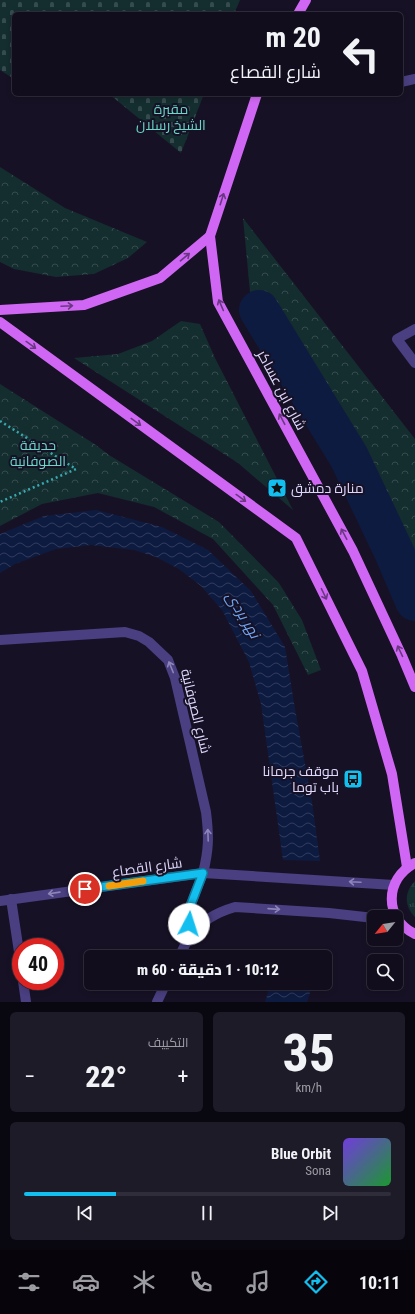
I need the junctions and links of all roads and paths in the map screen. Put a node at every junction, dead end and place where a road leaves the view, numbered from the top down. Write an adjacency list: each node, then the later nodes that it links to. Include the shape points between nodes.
1 (306, 0): 2 (main road)
2 (299, 12)
3 (415, 79): 4 (street)
4 (403, 82)
5 (256, 96): 6 (main road, شارع ابن عساكر, one-way to 5)
6 (210, 236): 7 (main road, one-way to 6, via 84,305 160,278); 14 (main road, شارع ابن عساكر, one-way to 6, via 353,551 218,302)
7 (0, 310)
8 (0, 322): 15 (main road, one-way to 15, via 296,538 362,671 392,774)
9 (415, 329): 10 (street, via 397,339)
10 (415, 363)
11 (0, 421): 12 (path, via 76,469)
12 (0, 502)
13 (0, 640): 16 (street, شارع الصوفانية, one-way to 13, via 208,853 206,812 180,696 168,660 149,642 125,632)
14 (415, 687)
15 (411, 865): 17 (main road, via 399,875)
16 (203, 873): 17 (street, شارع القصاع, one-way to 16); 18 (street, شارع القصاع, one-way to 18); 24 (street, شارع الصوفانية, via 188,912)
17 (394, 885): 20 (main road)
18 (11, 899): 19 (street, شارع القصاع); 25 (street)
19 (0, 901)
20 (393, 910)
21 (367, 917): 24 (street, one-way to 21, via 220,911 235,907)
22 (403, 926): 23 (main road)
23 (415, 934)
24 (190, 935): 26 (street)
25 (17, 938)
26 (182, 950)
27 (24, 990): 29 (street)
28 (163, 990): 30 (street)
29 (26, 1002)
30 (157, 1002)

